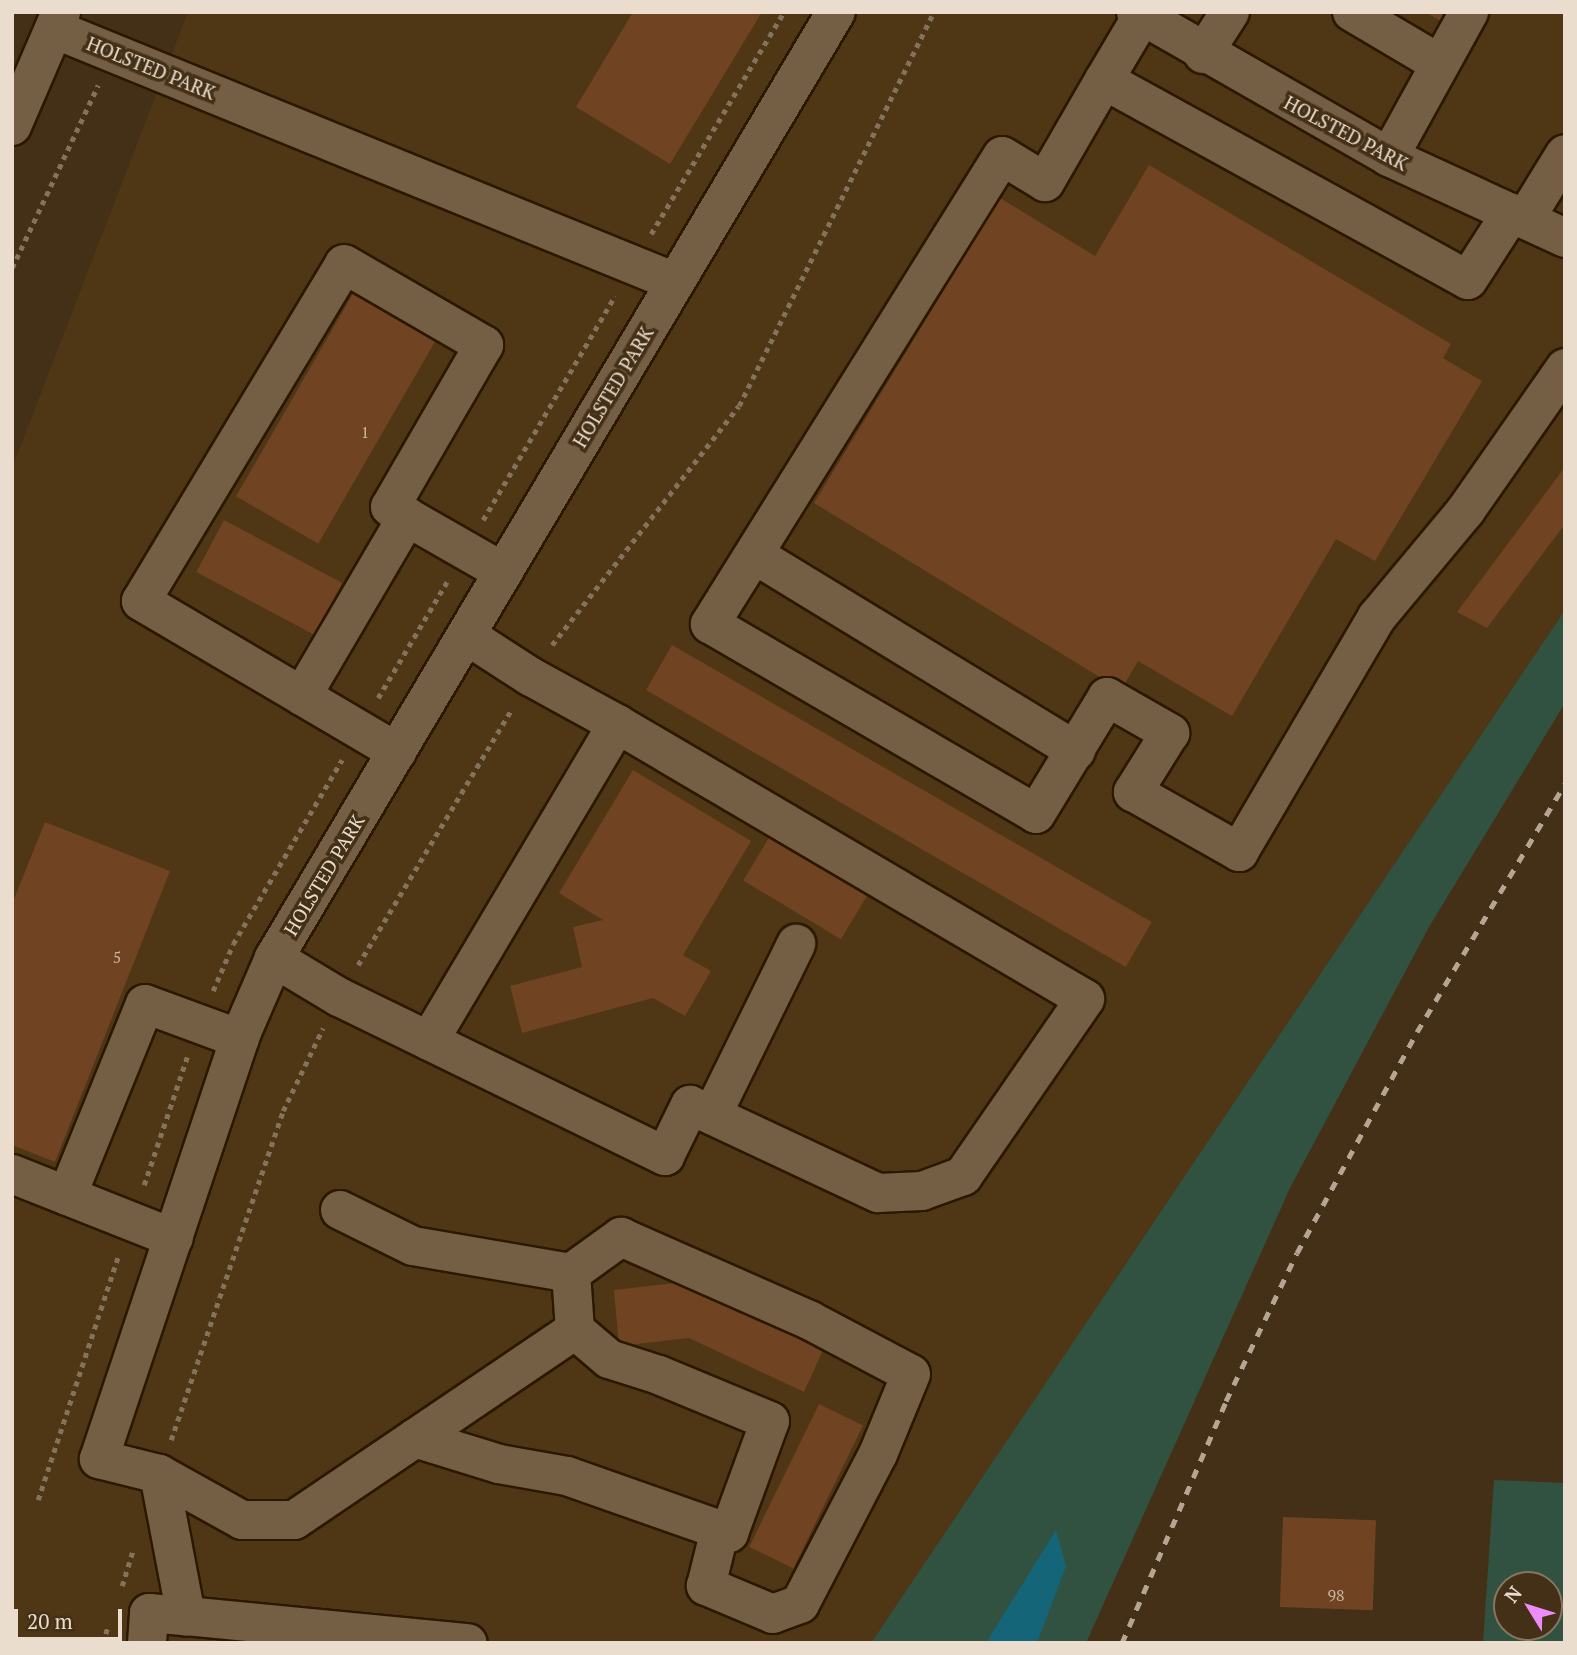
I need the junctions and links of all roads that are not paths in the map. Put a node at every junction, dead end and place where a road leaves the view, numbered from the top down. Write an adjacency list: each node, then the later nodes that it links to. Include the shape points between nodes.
1 (836, 12): 15 (street, HOLSTED PARK)
2 (1230, 12): 7 (street)
3 (1352, 12): 8 (street)
4 (1469, 12): 8 (street)
5 (1139, 14): 7 (street, HOLSTED PARK); 9 (street)
6 (58, 21): 10 (street); 15 (street, HOLSTED PARK, via 113,53)
7 (1203, 54): 12 (street, HOLSTED PARK)
8 (1440, 64): 12 (street)
9 (1104, 80): 13 (street, via 1468,280); 18 (street, via 1045,182 1002,156)
10 (12, 125)
11 (1565, 154): 13 (street)
12 (1389, 157): 13 (street, HOLSTED PARK)
13 (1518, 216): 14 (street, HOLSTED PARK)
14 (1565, 238)
15 (675, 282): 19 (street, HOLSTED PARK)
16 (1565, 368): 23 (street, via 1466,510 1377,617 1239,852 1133,792 1170,733 1107,696)
17 (407, 517): 19 (street); 21 (street); 21 (street, via 390,507 484,345 344,264 141,601)
18 (755, 555): 23 (street); 23 (street, via 710,624 1036,814)
19 (503, 572): 20 (street, HOLSTED PARK)
20 (466, 635): 22 (street); 24 (street, HOLSTED PARK)
21 (302, 696): 24 (street)
22 (617, 724): 28 (street); 29 (street, via 1084,999 963,1176 922,1191 878,1192)
23 (1076, 751)
24 (397, 752): 26 (street, HOLSTED PARK)
25 (796, 944): 29 (street)
26 (274, 958): 27 (street, HOLSTED PARK); 28 (street, via 339,997)
27 (240, 1039): 31 (street, via 145,1004); 33 (street, HOLSTED PARK)
28 (429, 1041): 29 (street, via 665,1156 691,1105)
29 (712, 1115)
30 (12, 1174): 31 (street)
31 (67, 1196): 33 (street)
32 (340, 1210): 34 (street, via 413,1246)
33 (174, 1238): 37 (street, HOLSTED PARK, via 99,1460)
34 (571, 1273): 35 (street); 38 (street, via 621,1237 809,1320 911,1374 878,1454 800,1604 773,1614 706,1586)
35 (575, 1330): 36 (street); 38 (street, via 609,1359 770,1421 729,1533)
36 (415, 1438): 37 (street, via 294,1520 242,1520); 38 (street, via 499,1464 567,1476)
37 (159, 1474): 39 (street)
38 (720, 1530)
39 (186, 1616): 40 (street); 41 (street, via 149,1613)
40 (319, 1636): 42 (street)
41 (146, 1643)
42 (468, 1643)

